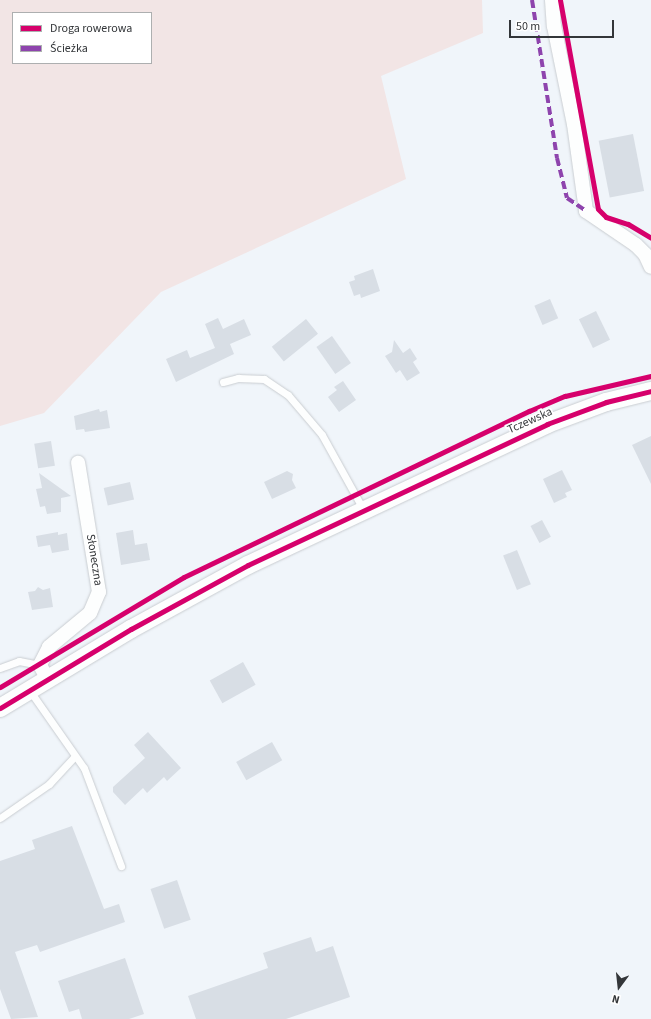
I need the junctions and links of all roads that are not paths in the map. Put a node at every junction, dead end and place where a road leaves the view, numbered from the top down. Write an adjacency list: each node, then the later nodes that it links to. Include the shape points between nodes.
1 (552, 0): 2 (street, via 554,26 574,124 586,211 636,245 645,254)
2 (651, 267)
3 (222, 382): 6 (lane, via 238,378 264,379 288,395 322,435)
4 (651, 391): 6 (street, Tczewska, via 606,402 547,424)
5 (78, 463): 8 (street, Słoneczna, via 98,584 97,600 90,613 48,647)
6 (362, 509): 8 (street, Tczewska, via 221,578 131,629)
7 (0, 668): 8 (lane, via 19,661)
8 (44, 672): 9 (street, Tczewska)
9 (30, 691): 10 (street, Tczewska); 11 (lane)
10 (0, 708)
11 (75, 756): 12 (lane, via 49,784); 13 (lane, via 84,768)
12 (0, 818)
13 (121, 866)

